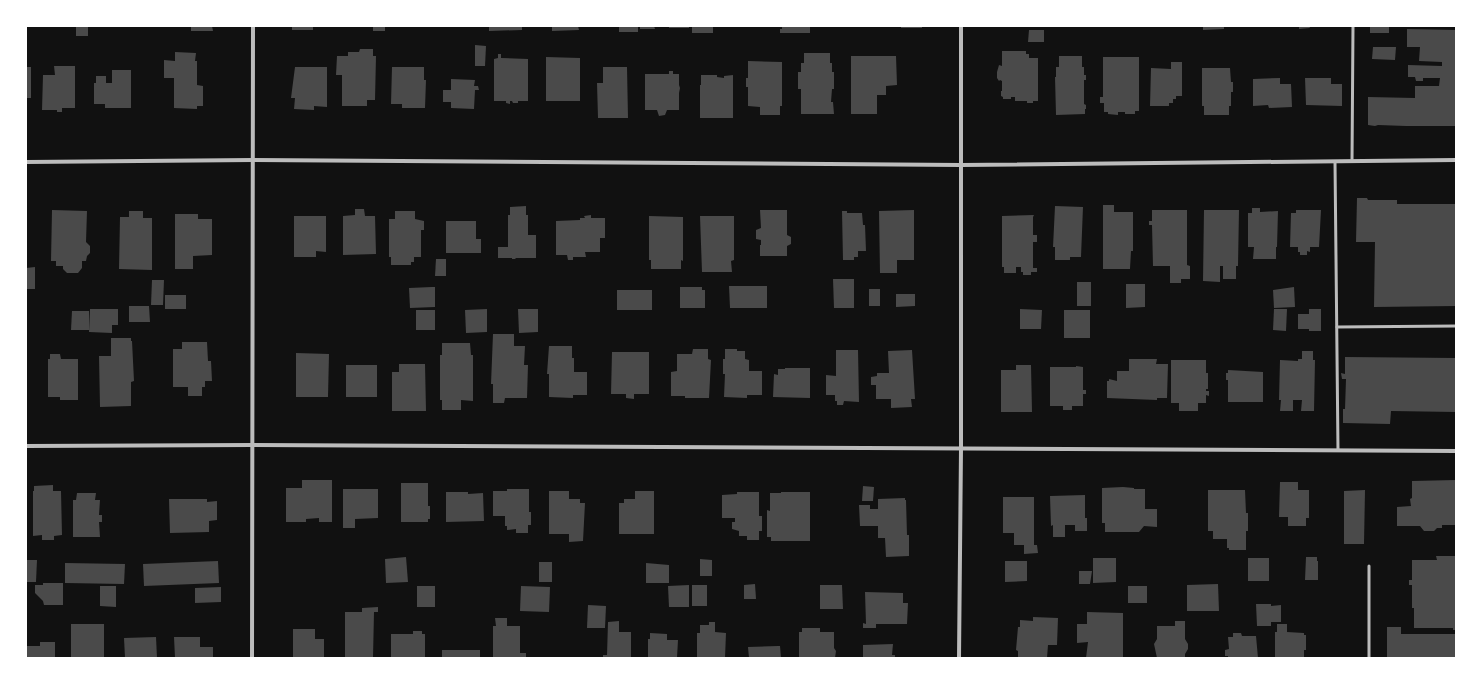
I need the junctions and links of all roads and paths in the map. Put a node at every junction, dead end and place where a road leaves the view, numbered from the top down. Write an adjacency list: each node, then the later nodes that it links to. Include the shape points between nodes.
1 (253, 26): 4 (street)
2 (961, 26): 9 (street)
3 (1353, 26): 6 (lane)
4 (253, 160): 7 (street); 9 (street); 12 (street)
5 (1456, 160): 6 (street)
6 (1352, 161): 8 (street)
7 (26, 162)
8 (1336, 162): 9 (street); 11 (lane)
9 (961, 165): 14 (street)
10 (1456, 326): 11 (lane)
11 (1337, 327): 15 (lane)
12 (252, 445): 13 (street); 14 (street); 18 (street)
13 (26, 446)
14 (961, 449): 15 (street); 19 (street)
15 (1338, 450): 16 (street)
16 (1456, 450)
17 (1369, 566): 20 (lane)
18 (252, 658)
19 (959, 658)
20 (1369, 658)

